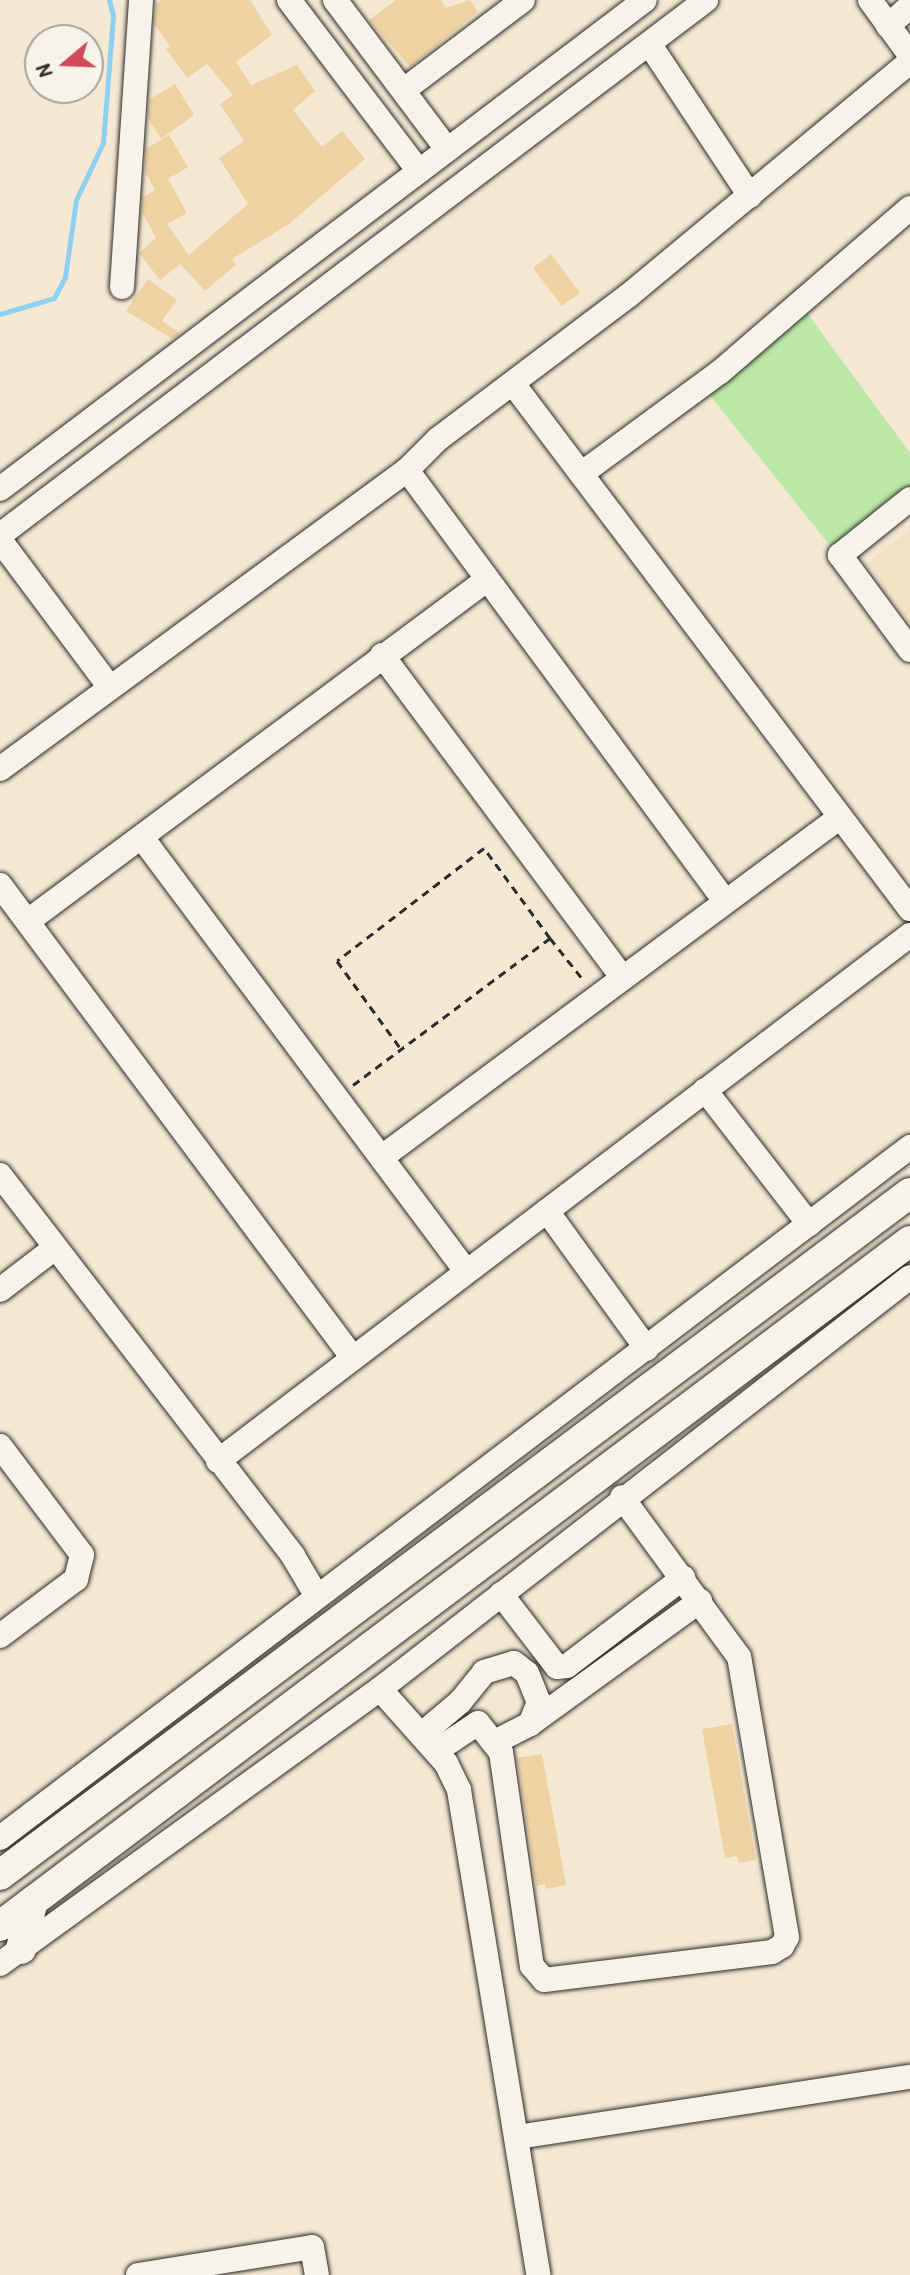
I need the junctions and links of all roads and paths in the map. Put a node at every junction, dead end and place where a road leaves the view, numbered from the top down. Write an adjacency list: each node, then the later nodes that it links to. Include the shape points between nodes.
1 (141, 0): 18 (street)
2 (289, 0): 15 (street)
3 (335, 0): 13 (street)
4 (523, 0): 13 (street)
5 (645, 0): 14 (street)
6 (706, 0): 10 (street)
7 (870, 0): 9 (street)
8 (910, 6): 9 (street)
9 (888, 26): 11 (street)
10 (650, 45): 16 (street); 22 (street)
11 (910, 55)
12 (910, 62): 16 (street)
13 (404, 90): 14 (street)
14 (447, 149): 15 (street)
15 (419, 171): 20 (street)
16 (750, 196): 19 (street)
17 (910, 208): 23 (street, via 720,372)
18 (122, 287)
19 (514, 385): 21 (street, via 438,439); 23 (street)
20 (63, 442): 22 (street); 24 (street)
21 (407, 470): 27 (street); 30 (street)
22 (85, 471): 26 (street)
23 (581, 474): 32 (street)
24 (1, 486)
25 (908, 504): 28 (street, via 840,555)
26 (0, 538): 30 (street)
27 (485, 581): 29 (street); 35 (street)
28 (910, 650)
29 (382, 655): 33 (street); 40 (street)
30 (109, 686): 31 (street)
31 (0, 769)
32 (839, 818): 35 (street); 36 (street)
33 (143, 839): 37 (street); 44 (street)
34 (0, 885): 37 (street)
35 (725, 901): 40 (street)
36 (910, 909)
37 (28, 921): 57 (street)
38 (910, 935): 43 (street)
39 (550, 938): 41 (path); 42 (path); 42 (path, via 484,848 337,961)
40 (623, 978): 41 (street)
41 (597, 997): 46 (street)
42 (401, 1049): 44 (path)
43 (705, 1090): 49 (street); 50 (street)
44 (337, 1097): 46 (street)
45 (910, 1147): 50 (street)
46 (382, 1157): 53 (street)
47 (0, 1175): 52 (street)
48 (910, 1193): 71 (main road)
49 (547, 1211): 53 (street); 56 (street)
50 (809, 1224): 56 (street)
51 (910, 1241): 72 (main road)
52 (55, 1248): 55 (street); 59 (street)
53 (466, 1271): 57 (street)
54 (910, 1277): 60 (street)
55 (0, 1290)
56 (647, 1349): 62 (street)
57 (353, 1358): 59 (street)
58 (0, 1446): 65 (street, via 82,1555 76,1579)
59 (218, 1461): 62 (street)
60 (622, 1497): 61 (street); 63 (street)
61 (683, 1578): 63 (street, via 567,1666 557,1667); 64 (street)
62 (315, 1593): 70 (street)
63 (501, 1594): 66 (street)
64 (700, 1601): 67 (street); 68 (street, via 731,1642 744,1673 787,1937 782,1946 772,1952 544,1980 536,1975 501,1752)
65 (0, 1635)
66 (380, 1689): 69 (street); 74 (street)
67 (530, 1724): 68 (street); 69 (street, via 539,1702 535,1685 514,1663 484,1672)
68 (495, 1742): 69 (street, via 478,1723)
69 (429, 1743): 76 (street, via 459,1790)
70 (0, 1838)
71 (0, 1875)
72 (33, 1901): 73 (main road); 74 (main road)
73 (0, 1926)
74 (10, 1957)
75 (910, 2077): 76 (street)
76 (517, 2137): 79 (street)
77 (138, 2275): 78 (street, via 312,2247)
78 (317, 2275)
79 (538, 2275)

